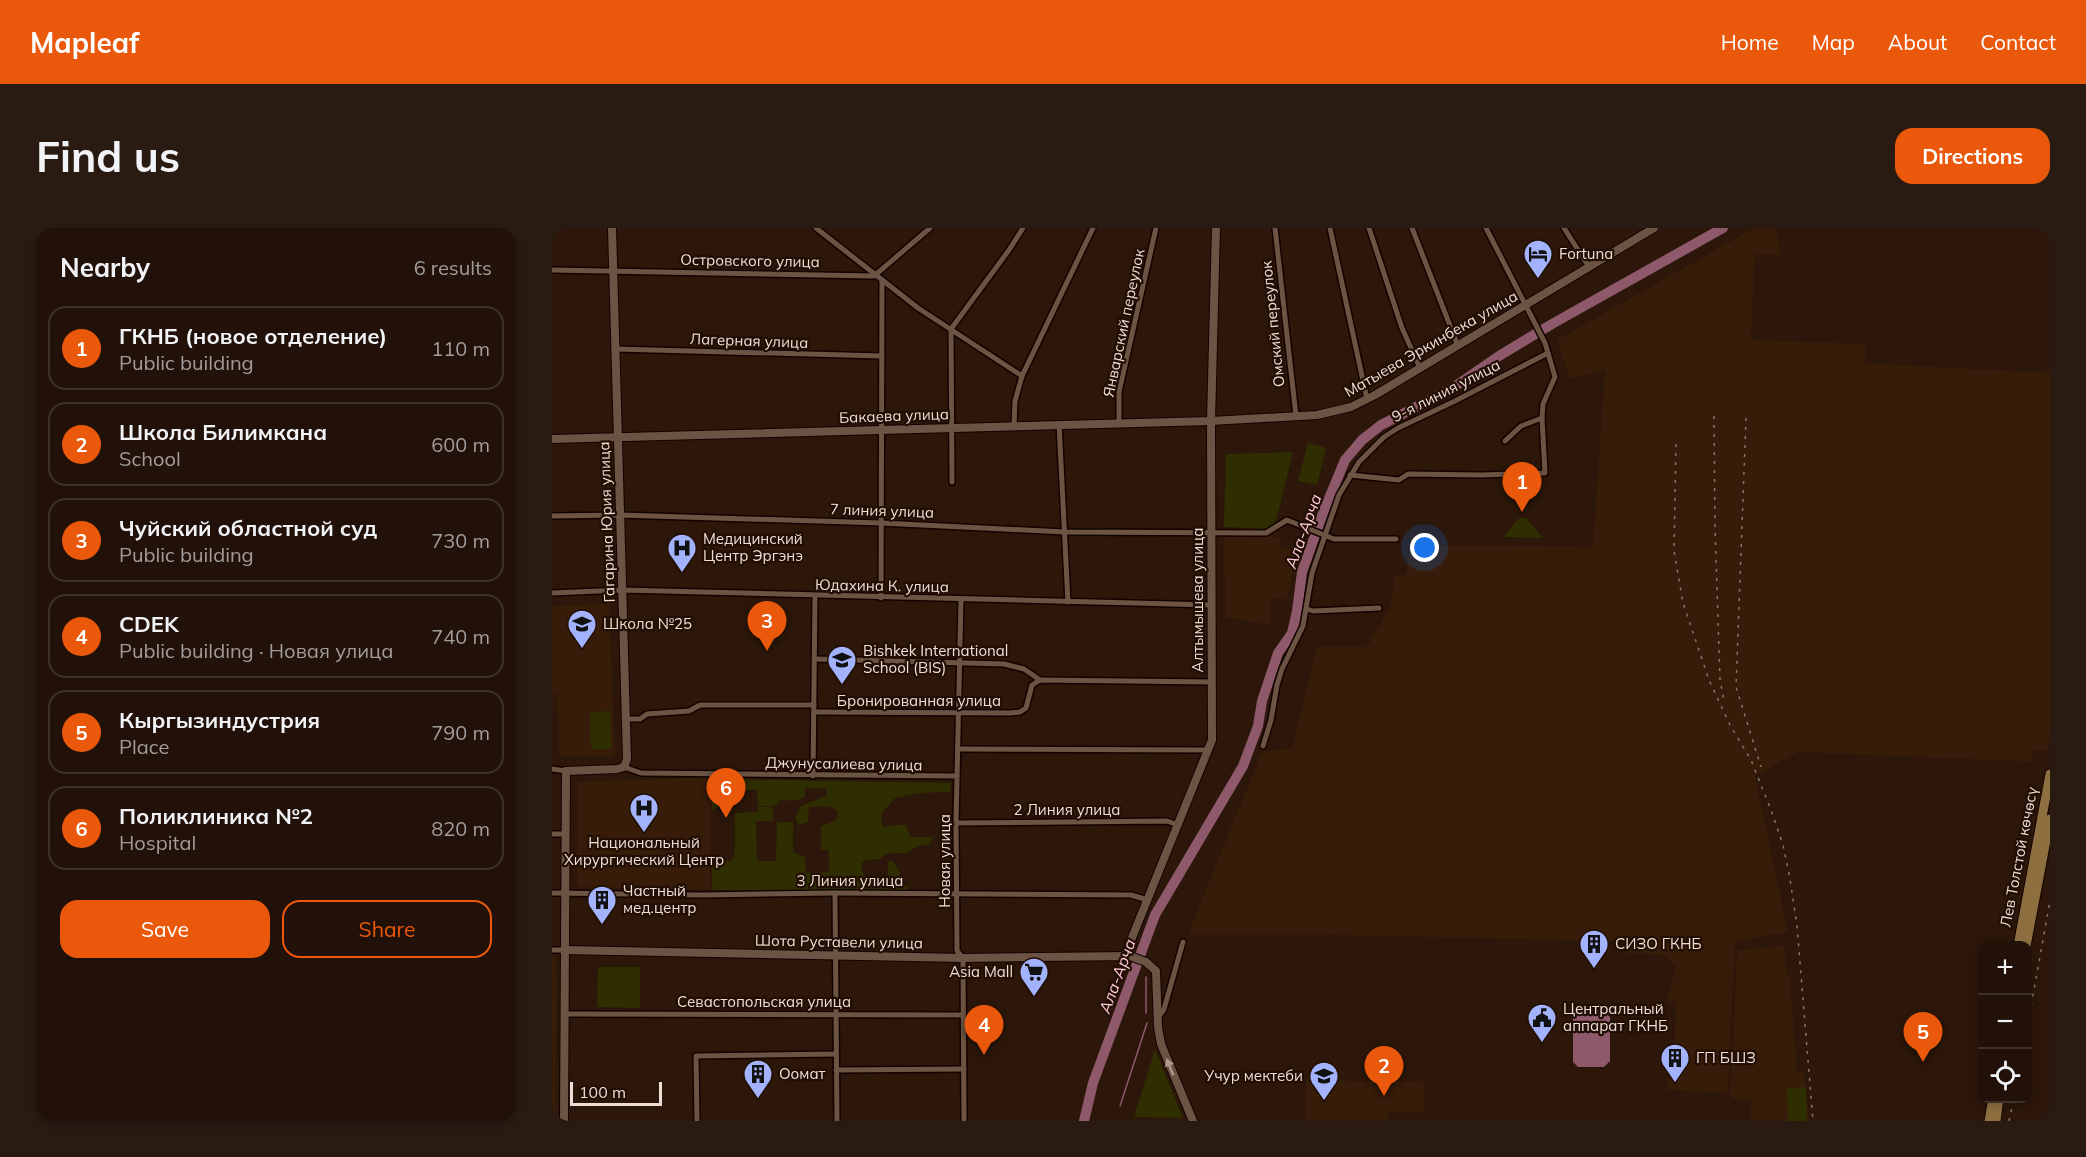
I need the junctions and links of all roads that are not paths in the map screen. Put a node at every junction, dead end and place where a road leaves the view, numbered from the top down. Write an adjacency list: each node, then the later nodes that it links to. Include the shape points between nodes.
1 (612, 228): 19 (main road, Гагарина Юрия улица)
2 (816, 228): 16 (street)
3 (829, 228): 16 (street)
4 (930, 228): 20 (street)
5 (1023, 228): 23 (street)
6 (1093, 228): 29 (street)
7 (1156, 228): 34 (street, Январский переулок, via 1119,392)
8 (1216, 228): 33 (main road, Алтымышева улица)
9 (1275, 228): 31 (street, Омский переулок)
10 (1330, 228): 30 (street)
11 (1369, 228): 28 (street, via 1402,328)
12 (1412, 228): 24 (street)
13 (1486, 228): 22 (street)
14 (1564, 228): 17 (street)
15 (1650, 229): 17 (main road, Матыева Эркинбека улица)
16 (822, 234): 20 (street)
17 (1589, 267): 22 (main road, Матыева Эркинбека улица)
18 (552, 270): 19 (street, Островского улица)
19 (613, 271): 20 (street, Островского улица); 25 (main road, Гагарина Юрия улица)
20 (874, 276): 21 (street)
21 (882, 281): 23 (street); 27 (street)
22 (1525, 305): 24 (main road, Матыева Эркинбека улица); 26 (street)
23 (951, 329): 29 (street); 37 (street)
24 (1458, 345): 28 (main road, Матыева Эркинбека улица)
25 (616, 349): 27 (street, Лагерная улица); 39 (main road, Гагарина Юрия улица)
26 (1548, 353): 32 (street, via 1555,377 1543,404); 42 (street, 9-я линия улица, via 1398,428 1367,453)
27 (882, 356): 38 (street)
28 (1420, 368): 30 (main road, Матыева Эркинбека улица)
29 (1022, 376): 36 (street)
30 (1367, 399): 31 (main road, Матыева Эркинбека улица, via 1330,413)
31 (1296, 416): 33 (main road, Матыева Эркинбека улица)
32 (1542, 418): 41 (street, via 1521,426); 42 (street, via 1545,473 1408,474 1399,480)
33 (1211, 421): 34 (main road, Матыева Эркинбека улица); 47 (main road, Алтымышева улица)
34 (1119, 422): 35 (main road, Матыева Эркинбека улица)
35 (1059, 424): 36 (main road, Бакаева улица); 48 (street)
36 (1014, 426): 37 (main road, Бакаева улица)
37 (950, 428): 38 (main road, Бакаева улица); 43 (street)
38 (882, 430): 39 (main road, Бакаева улица); 46 (street)
39 (618, 438): 40 (main road, Бакаева улица); 44 (main road, Гагарина Юрия улица)
40 (552, 439)
41 (1505, 441)
42 (1350, 475): 49 (street, 9-я линия улица)
43 (952, 482)
44 (620, 514): 45 (street, 7 линия улица); 46 (street, 7 линия улица); 51 (main road, Гагарина Юрия улица)
45 (552, 516)
46 (881, 523): 48 (street, 7 линия улица); 54 (street)
47 (1212, 531): 48 (street, 7 линия улица); 49 (street, 7 линия улица, via 1266,532 1287,520); 57 (main road, Алтымышева улица)
48 (1065, 532): 56 (street)
49 (1325, 535): 50 (street, via 1334,539); 59 (street, 9-я линия улица, via 1312,573)
50 (1396, 539)
51 (622, 590): 52 (street, Юдахина К. улица); 53 (street, Юдахина К. улица); 66 (main road, Гагарина Юрия улица)
52 (552, 592)
53 (815, 596): 54 (street, Юдахина К. улица); 60 (street)
54 (881, 598): 55 (street, Юдахина К. улица)
55 (961, 600): 56 (street, Юдахина К. улица); 61 (street, Новая улица)
56 (1068, 602): 57 (street, Юдахина К. улица)
57 (1212, 605): 63 (main road, Алтымышева улица)
58 (1379, 608): 59 (street)
59 (1306, 609): 67 (street, 9-я линия улица, via 1300,636 1279,678)
60 (815, 659): 61 (street); 64 (street)
61 (958, 663): 62 (street, via 1004,664 1024,669); 65 (street, Новая улица)
62 (1040, 680): 63 (street); 65 (street, Бронированная улица, via 1032,685 1026,708 1020,712)
63 (1212, 682): 69 (main road, Алтымышева улица, via 1213,731)
64 (814, 709): 65 (street, Бронированная улица); 66 (street, Бронированная улица, via 700,705 689,711); 74 (street)
65 (958, 712): 68 (street, Новая улица)
66 (626, 719): 70 (main road, Гагарина Юрия улица)
67 (1263, 746)
68 (958, 749): 69 (street); 75 (street, Новая улица)
69 (1209, 750): 78 (main road, Алтымышева улица)
70 (624, 767): 72 (main road); 74 (street, Джунусалиева улица, via 641,773)
71 (552, 769): 72 (street)
72 (566, 771): 80 (main road)
73 (2050, 774): 86 (main road, Лев Толстой көчөсү)
74 (813, 776): 75 (street, Джунусалиева улица)
75 (957, 776): 77 (street, Новая улица)
76 (2050, 819): 87 (main road, Лев Толстой көчөсү)
77 (956, 823): 78 (street, 2 Линия улица, via 1167,821); 84 (street, Новая улица)
78 (1178, 825): 85 (main road, Алтымышева улица)
79 (552, 834): 80 (street)
80 (565, 834): 83 (main road)
81 (835, 892): 83 (street, 3 Линия улица); 84 (street, 3 Линия улица); 91 (street)
82 (552, 893): 83 (street, 3 Линия улица)
83 (564, 893): 90 (main road)
84 (957, 894): 85 (street, 3 Линия улица, via 1131,896); 93 (street, Новая улица, via 957,951)
85 (1148, 900): 92 (main road, Алтымышева улица)
86 (2019, 941)
87 (2027, 941)
88 (1183, 942): 97 (street)
89 (552, 950): 90 (street, Шота Руставели улица)
90 (564, 950): 91 (main road, Шота Руставели улица); 94 (main road)
91 (836, 956): 93 (main road, Шота Руставели улица); 95 (street)
92 (1128, 956): 93 (main road, Шота Руставели улица); 97 (main road, via 1146,962 1158,975)
93 (963, 958): 96 (street, Новая улица)
94 (564, 1014): 95 (street, Севастопольская улица); 103 (main road)
95 (836, 1014): 96 (street, Севастопольская улица); 98 (street)
96 (963, 1015): 99 (street, Новая улица)
97 (1158, 1018): 107 (main road, one-way to 97, via 1165,1055)
98 (836, 1054): 100 (street); 104 (street, via 696,1056)
99 (964, 1069): 100 (street); 106 (street, Новая улица)
100 (836, 1070): 105 (street)
101 (1992, 1103): 108 (main road)
102 (1999, 1103): 109 (main road)
103 (564, 1121)
104 (697, 1121)
105 (837, 1121)
106 (964, 1121)
107 (1193, 1121)
108 (1989, 1121)
109 (1996, 1121)

